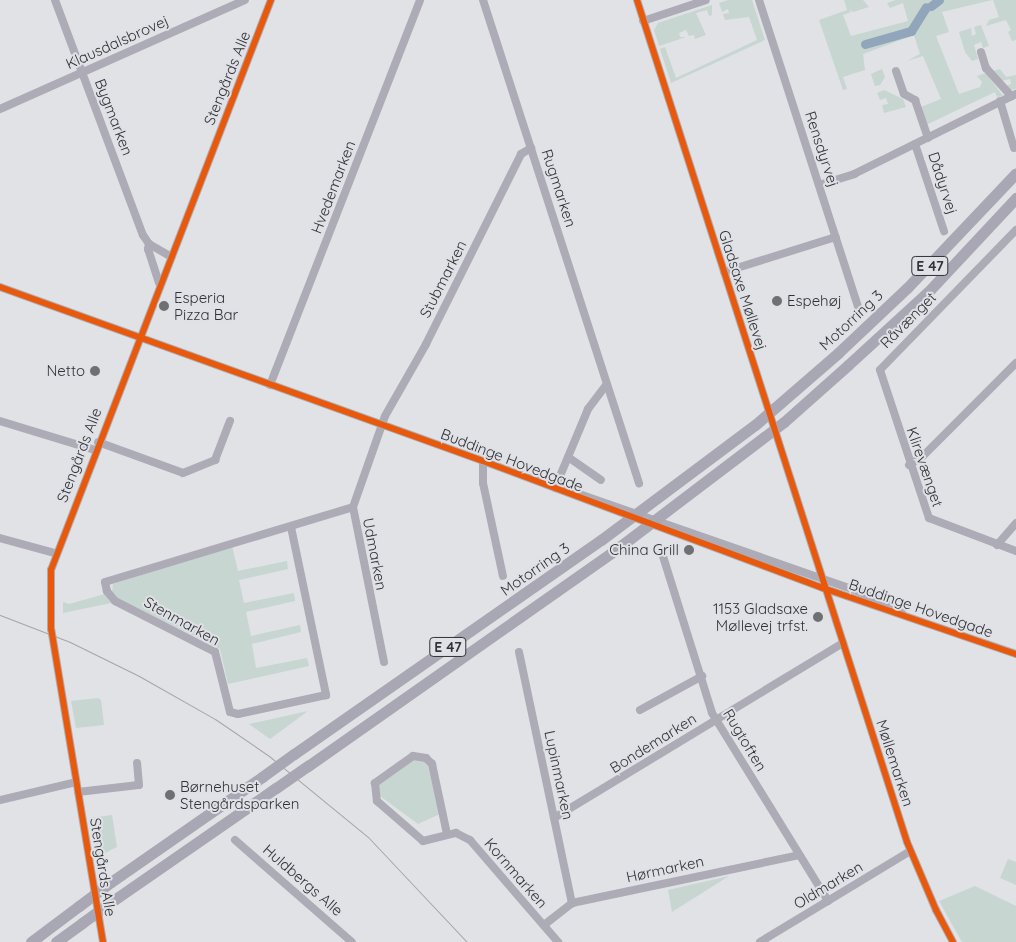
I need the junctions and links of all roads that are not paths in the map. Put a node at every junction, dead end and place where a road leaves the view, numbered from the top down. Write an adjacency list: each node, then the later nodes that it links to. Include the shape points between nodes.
1 (55, 0): 12 (street, Bygmarken)
2 (245, 0): 12 (street, Klausdalsbrovej)
3 (271, 0): 27 (street, Stengårds Alle)
4 (420, 0): 35 (street, Hvedemarken)
5 (483, 0): 18 (street, Rugmarken)
6 (636, 0): 9 (street, Gladsaxe Møllevej)
7 (706, 0): 9 (street)
8 (759, 0): 21 (street, Rensdyrvej)
9 (643, 21): 28 (street, Gladsaxe Møllevej)
10 (981, 52): 13 (street, via 986,68)
11 (896, 71): 16 (street, via 904,94 915,100)
12 (82, 73): 15 (street, Klausdalsbrovej); 26 (street, Bygmarken)
13 (1014, 95): 14 (street)
14 (1000, 101): 16 (street); 19 (street)
15 (0, 109)
16 (928, 138): 17 (street)
17 (915, 144): 21 (street, via 854,174); 24 (street, Dådyrvej)
18 (531, 148): 36 (street, Rugmarken); 39 (street, Stubmarken, via 521,154)
19 (1014, 148)
20 (1016, 173): 78 (highway, Motorring 3 / E 47, bridge, via 907,288 755,426 601,540 111,882)
21 (820, 185): 25 (street, Rensdyrvej)
22 (1016, 198): 79 (highway, Motorring 3 / E 47, bridge, via 928,292 784,422 614,551)
23 (1016, 230): 34 (street, Råvænget)
24 (944, 231)
25 (836, 237): 28 (street); 31 (street, Rensdyrvej)
26 (149, 244): 27 (street); 29 (street, Bygmarken)
27 (170, 256): 29 (street, Stengårds Alle)
28 (724, 272): 56 (street, Gladsaxe Møllevej)
29 (159, 283): 32 (street, Stengårds Alle)
30 (0, 287): 32 (street, Buddinge Hovedgade)
31 (858, 306)
32 (140, 337): 35 (street, Buddinge Hovedgade); 40 (street, Stengårds Alle)
33 (1016, 363): 43 (street, via 923,456)
34 (882, 364): 43 (street, Klirevænget, via 880,376)
35 (270, 385): 39 (street, Buddinge Hovedgade)
36 (606, 385): 41 (street, via 588,409); 45 (street, Rugmarken)
37 (0, 421): 40 (street)
38 (230, 421): 40 (street, via 215,460 183,473)
39 (382, 425): 42 (street, Buddinge Hovedgade); 47 (street, Udmarken)
40 (96, 446): 54 (street, Stengårds Alle)
41 (568, 457): 44 (street); 46 (street)
42 (483, 461): 46 (street, Buddinge Hovedgade); 55 (street, via 483,483)
43 (909, 465): 51 (street, Klirevænget, via 929,518)
44 (601, 480)
45 (640, 483)
46 (555, 487): 56 (street, Buddinge Hovedgade); 57 (street, Buddinge Hovedgade)
47 (353, 507): 49 (street, Stenmarken); 62 (street, Udmarken)
48 (1016, 523): 51 (street)
49 (291, 527): 49 (street, Stenmarken, via 207,549 105,582 107,591 115,601 215,652 230,712 238,714 326,695)
50 (0, 538): 54 (street)
51 (997, 544): 53 (street, Klirevænget)
52 (661, 550): 63 (street, Rugtoften)
53 (1016, 551)
54 (55, 553): 67 (street, Stengårds Alle, via 49,614)
55 (503, 576)
56 (821, 579): 57 (street, Gladsaxe Møllevej); 58 (street, Buddinge Hovedgade, via 855,590)
57 (823, 588): 58 (street, Buddinge Hovedgade); 59 (street, Møllemarken)
58 (920, 619): 61 (street, Buddinge Hovedgade)
59 (843, 643): 65 (street, Bondemarken); 73 (street, Møllemarken)
60 (519, 652): 70 (street, Lupinmarken)
61 (1016, 654)
62 (384, 662)
63 (702, 676): 64 (street); 65 (street, Rugtoften)
64 (640, 710)
65 (716, 720): 70 (street, Bondemarken); 74 (street, Rugtoften)
66 (137, 763): 68 (street, via 139,785)
67 (76, 782): 68 (street, Stengårds Alle); 69 (street)
68 (78, 792): 80 (street, Stengårds Alle)
69 (0, 800)
70 (554, 818): 76 (street, Lupinmarken)
71 (447, 834): 71 (street, via 432,764 426,758 413,756 375,783 377,801 423,841); 77 (street, Kornmarken, via 456,833 470,840)
72 (235, 840): 81 (street, Huldbergs Alle)
73 (910, 851): 75 (street, Oldmarken); 84 (street, Møllemarken)
74 (799, 855): 75 (street, Rugtoften); 76 (street, Hørmarken)
75 (828, 901): 83 (street, Oldmarken)
76 (572, 903): 77 (street, Hørmarken)
77 (544, 926): 82 (street, Kornmarken)
78 (31, 942)
79 (56, 942)
80 (103, 942)
81 (352, 942)
82 (558, 942)
83 (760, 942)
84 (953, 942)

